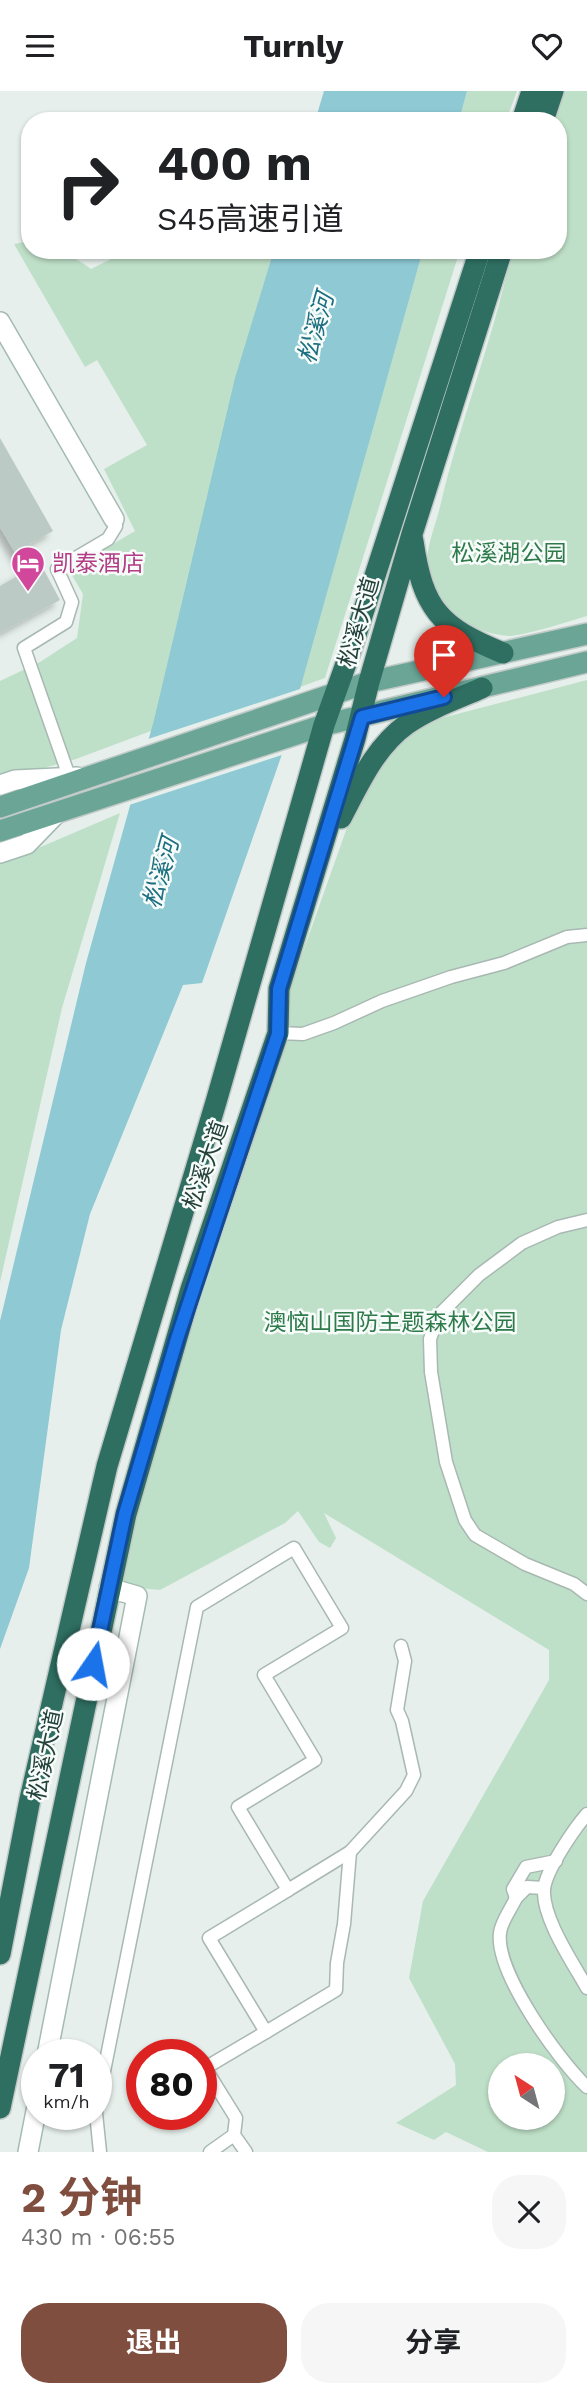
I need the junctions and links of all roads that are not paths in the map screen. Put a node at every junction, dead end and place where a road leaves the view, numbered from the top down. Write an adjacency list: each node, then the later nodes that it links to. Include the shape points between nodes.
1 (532, 91): 3 (highway)
2 (552, 91): 4 (highway)
3 (525, 112)
4 (546, 112)
5 (477, 259): 15 (highway, 松溪大道)
6 (499, 259): 9 (highway, 松溪大道)
7 (0, 322): 8 (main road)
8 (114, 519): 18 (street, via 116,526 108,539 57,569 72,601 66,622 24,648)
9 (412, 534): 11 (highway, via 417,571 434,610 455,631); 13 (highway, 松溪大道)
10 (587, 634): 11 (main road)
11 (503, 653): 13 (main road)
12 (587, 661): 14 (main road)
13 (369, 682): 15 (main road); 16 (highway, 松溪大道)
14 (482, 688): 16 (main road); 24 (highway, via 416,719 391,738)
15 (335, 692): 17 (highway, 松溪大道); 18 (main road)
16 (362, 717): 17 (main road); 24 (highway, 松溪大道)
17 (324, 725): 21 (main road); 37 (highway, 松溪大道, via 107,1467 30,1798)
18 (76, 779): 19 (main road, via 15,780); 20 (main road)
19 (0, 785)
20 (0, 807)
21 (58, 813): 22 (main road); 23 (main road, via 27,844)
22 (0, 831)
23 (0, 853)
24 (318, 860): 26 (highway, 松溪大道, via 279,989)
25 (587, 935): 26 (street, via 567,937 504,963 405,993 303,1034)
26 (278, 1034): 28 (highway, 松溪大道, via 191,1289 125,1514)
27 (587, 1220): 29 (street, via 522,1243 438,1316 430,1339 446,1462 465,1520 475,1535)
28 (109, 1588): 40 (main road, via 137,1596); 43 (highway, 松溪大道)
29 (587, 1594)
30 (401, 1646): 32 (street, via 405,1661 397,1710 414,1775 406,1791)
31 (587, 1814): 33 (street)
32 (350, 1852): 35 (street); 39 (street, via 335,1990)
33 (556, 1861): 34 (street); 36 (street, via 526,1867 513,1889)
34 (544, 1888): 36 (street, via 527,1887); 38 (street, via 547,1914)
35 (288, 1890): 39 (street, via 209,1938); 41 (street, via 238,1807 315,1760 264,1675 342,1628 294,1548 197,1607)
36 (516, 1898): 42 (street, via 500,1932 510,1979 566,2064)
37 (0, 1954)
38 (587, 1988)
39 (266, 2032): 46 (street, via 205,2068 236,2118)
40 (50, 2039)
41 (111, 2039)
42 (587, 2087)
43 (0, 2108)
44 (32, 2130): 47 (main road)
45 (98, 2130): 48 (street)
46 (234, 2135): 49 (street); 50 (street)
47 (28, 2152)
48 (100, 2152)
49 (210, 2152)
50 (246, 2152)

